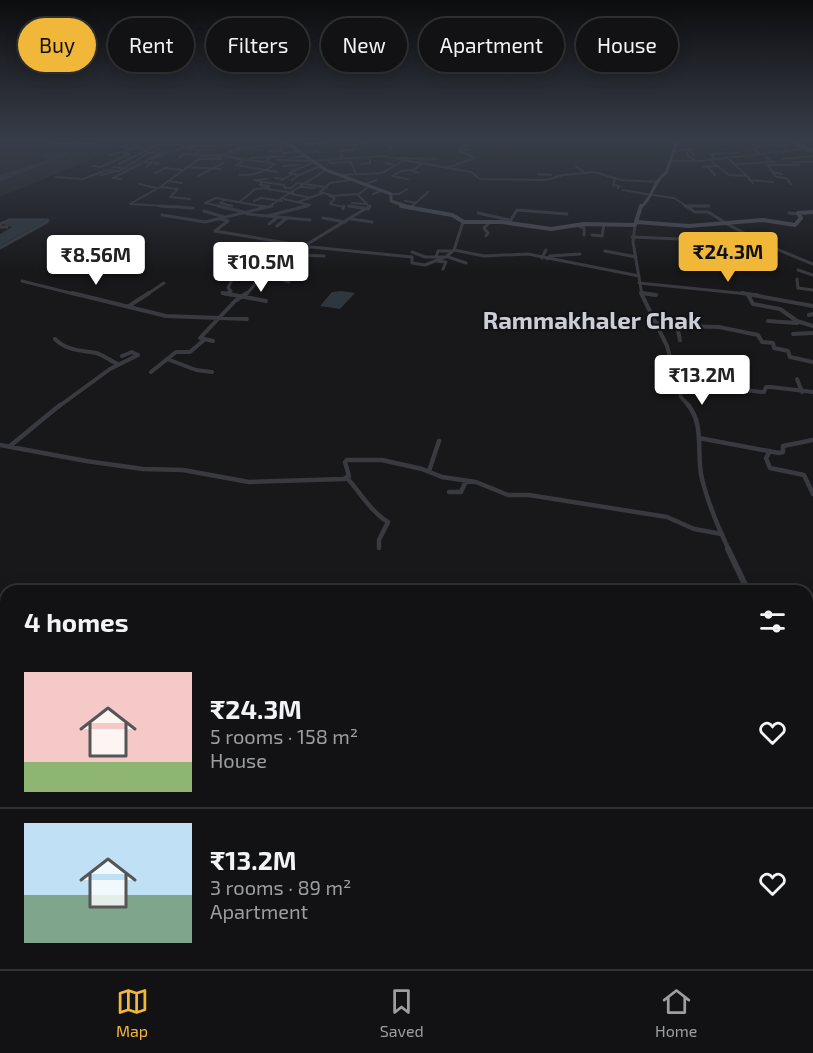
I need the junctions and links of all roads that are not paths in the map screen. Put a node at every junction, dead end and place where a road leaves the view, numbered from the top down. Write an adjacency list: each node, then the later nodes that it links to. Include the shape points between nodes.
1 (140, 184): 15 (street)
2 (163, 184): 15 (street)
3 (261, 184): 16 (street)
4 (272, 184): 17 (street)
5 (296, 184): 17 (street)
6 (307, 184): 18 (street)
7 (313, 184): 13 (street)
8 (336, 184): 19 (street)
9 (362, 184): 14 (street)
10 (369, 184): 14 (street)
11 (613, 184): 21 (street)
12 (657, 184): 33 (street)
13 (319, 186): 19 (street); 20 (street)
14 (366, 186): 24 (street); 28 (street)
15 (158, 187): 34 (street, via 178,189 170,197); 50 (street, via 130,204)
16 (268, 187): 17 (street); 26 (street); 39 (street, via 255,189)
17 (284, 187)
18 (301, 187): 20 (street); 26 (street)
19 (326, 187): 27 (street)
20 (315, 188): 31 (street)
21 (618, 188)
22 (407, 189): 30 (street)
23 (623, 190): 33 (street)
24 (381, 191): 29 (street); 30 (street)
25 (428, 192): 42 (street)
26 (292, 193): 31 (street); 36 (street)
27 (322, 193): 31 (street); 32 (street)
28 (358, 194): 32 (street); 43 (street)
29 (373, 194)
30 (391, 194): 53 (street, via 391,201)
31 (311, 195): 40 (street)
32 (331, 195): 55 (street, via 328,197 335,198 330,204 345,206)
33 (652, 195): 47 (street, via 674,198); 85 (street, via 639,208)
34 (190, 199)
35 (225, 200): 39 (street); 45 (street, via 219,202); 64 (street, via 215,198 205,204)
36 (283, 200): 37 (street); 40 (street); 51 (street)
37 (254, 201)
38 (405, 201): 42 (street)
39 (240, 202): 51 (street)
40 (298, 202): 68 (street, via 310,205)
41 (352, 203): 43 (street)
42 (417, 203): 53 (street)
43 (367, 204): 52 (street); 56 (street)
44 (524, 204): 57 (street)
45 (232, 206)
46 (349, 206): 52 (street)
47 (685, 206): 48 (street); 82 (street, via 696,212 708,212)
48 (709, 206)
49 (543, 207): 59 (street)
50 (194, 208)
51 (268, 208): 64 (street)
52 (363, 208): 56 (street)
53 (410, 208): 80 (street, via 452,215)
54 (552, 208): 62 (street)
55 (343, 209)
56 (369, 209): 76 (street)
57 (520, 210): 59 (street); 77 (street, via 515,211)
58 (204, 211): 70 (street)
59 (541, 212): 62 (street)
60 (813, 212): 66 (street)
61 (478, 213): 77 (street)
62 (549, 213): 65 (street)
63 (789, 213): 66 (street)
64 (246, 214): 68 (street); 70 (street)
65 (567, 214)
66 (799, 214): 82 (street, via 801,218 795,225 764,220)
67 (162, 215): 74 (street, via 205,222)
68 (267, 216): 71 (street)
69 (296, 216): 71 (street)
70 (227, 217): 74 (street)
71 (280, 217): 72 (street); 83 (street)
72 (287, 218): 75 (street); 86 (street)
73 (323, 218): 78 (street)
74 (220, 219): 95 (street, via 228,221 215,231)
75 (310, 220)
76 (353, 220): 78 (street); 79 (street)
77 (510, 221): 81 (street); 88 (street, via 548,229)
78 (345, 222): 96 (street)
79 (372, 222)
80 (463, 222): 81 (street); 98 (street)
81 (490, 222): 92 (street, via 484,229)
82 (727, 223): 85 (street); 110 (street)
83 (268, 224)
84 (604, 224): 85 (street); 88 (street); 91 (street, via 602,236)
85 (636, 224): 93 (street)
86 (278, 225)
87 (0, 226): 89 (street); 97 (street, via 7,220 48,220)
88 (579, 226): 90 (street, via 584,228)
89 (7, 227)
90 (584, 235)
91 (592, 235)
92 (486, 236)
93 (632, 237): 94 (street); 106 (street)
94 (680, 239)
95 (293, 244): 96 (street); 127 (street)
96 (306, 246): 103 (street); 107 (street, via 412,257 412,262 424,265)
97 (0, 248)
98 (453, 250): 105 (street); 107 (street, via 439,251); 108 (street, via 484,256 514,253)
99 (546, 250): 108 (street)
100 (605, 251): 106 (street)
101 (412, 252): 107 (street)
102 (580, 254): 108 (street)
103 (300, 255): 104 (street); 118 (street, via 294,267 280,279)
104 (324, 256)
105 (446, 257): 107 (street); 109 (street)
106 (636, 257): 115 (street)
107 (436, 259): 111 (street, via 446,262)
108 (544, 259): 115 (street)
109 (466, 263)
110 (813, 264)
111 (443, 269)
112 (798, 270): 114 (street)
113 (236, 272): 127 (street, via 228,288 231,291 224,294)
114 (813, 275)
115 (639, 276): 120 (street)
116 (797, 279): 122 (street, via 798,287)
117 (22, 281): 129 (street)
118 (289, 282)
119 (164, 283): 129 (street)
120 (639, 283): 123 (street); 125 (street)
121 (755, 289): 126 (street)
122 (813, 290)
123 (640, 293): 124 (street); 135 (street)
124 (656, 295)
125 (748, 295): 126 (street); 134 (street, via 753,304 780,309)
126 (756, 295): 130 (street)
127 (242, 298): 128 (street); 131 (street)
128 (266, 301)
129 (129, 306): 131 (street, via 185,318)
130 (813, 306)
131 (220, 317): 132 (street); 142 (street, via 200,338)
132 (247, 319)
133 (768, 321): 134 (street)
134 (800, 322): 137 (street)
135 (657, 323): 136 (street); 150 (street)
136 (677, 326): 141 (street); 146 (street, via 719,327 758,335 762,342 788,351 790,357)
137 (813, 326)
138 (813, 333): 139 (street)
139 (794, 334)
140 (55, 339): 147 (street, via 62,346 95,353)
141 (680, 339)
142 (204, 340): 143 (street); 145 (street, via 191,352 177,351)
143 (213, 341)
144 (122, 356): 147 (street, via 133,352 138,355)
145 (167, 359): 148 (street); 149 (street)
146 (813, 362)
147 (118, 364): 158 (street, via 77,391)
148 (151, 372)
149 (212, 372)
150 (676, 379): 152 (street, via 720,384 743,392 764,392 768,387); 154 (street, via 681,397 691,408)
151 (797, 379): 152 (street)
152 (802, 392): 153 (street)
153 (813, 392)
154 (699, 438): 159 (street); 165 (street, via 702,478)
155 (813, 440): 159 (street, via 785,445 782,453)
156 (439, 441): 160 (street)
157 (0, 445): 158 (street)
158 (10, 446): 161 (street, via 86,461 183,470 249,482)
159 (770, 451): 164 (street, via 766,458 770,468 804,475)
160 (429, 471): 161 (street, via 382,460 350,459 345,462); 162 (street)
161 (347, 478): 166 (street, via 377,516 388,522)
162 (466, 481): 163 (street, via 461,492); 165 (street, via 508,495 678,519 694,529)
163 (449, 492)
164 (813, 494)
165 (722, 534): 167 (street)
166 (379, 548)
167 (745, 585)

